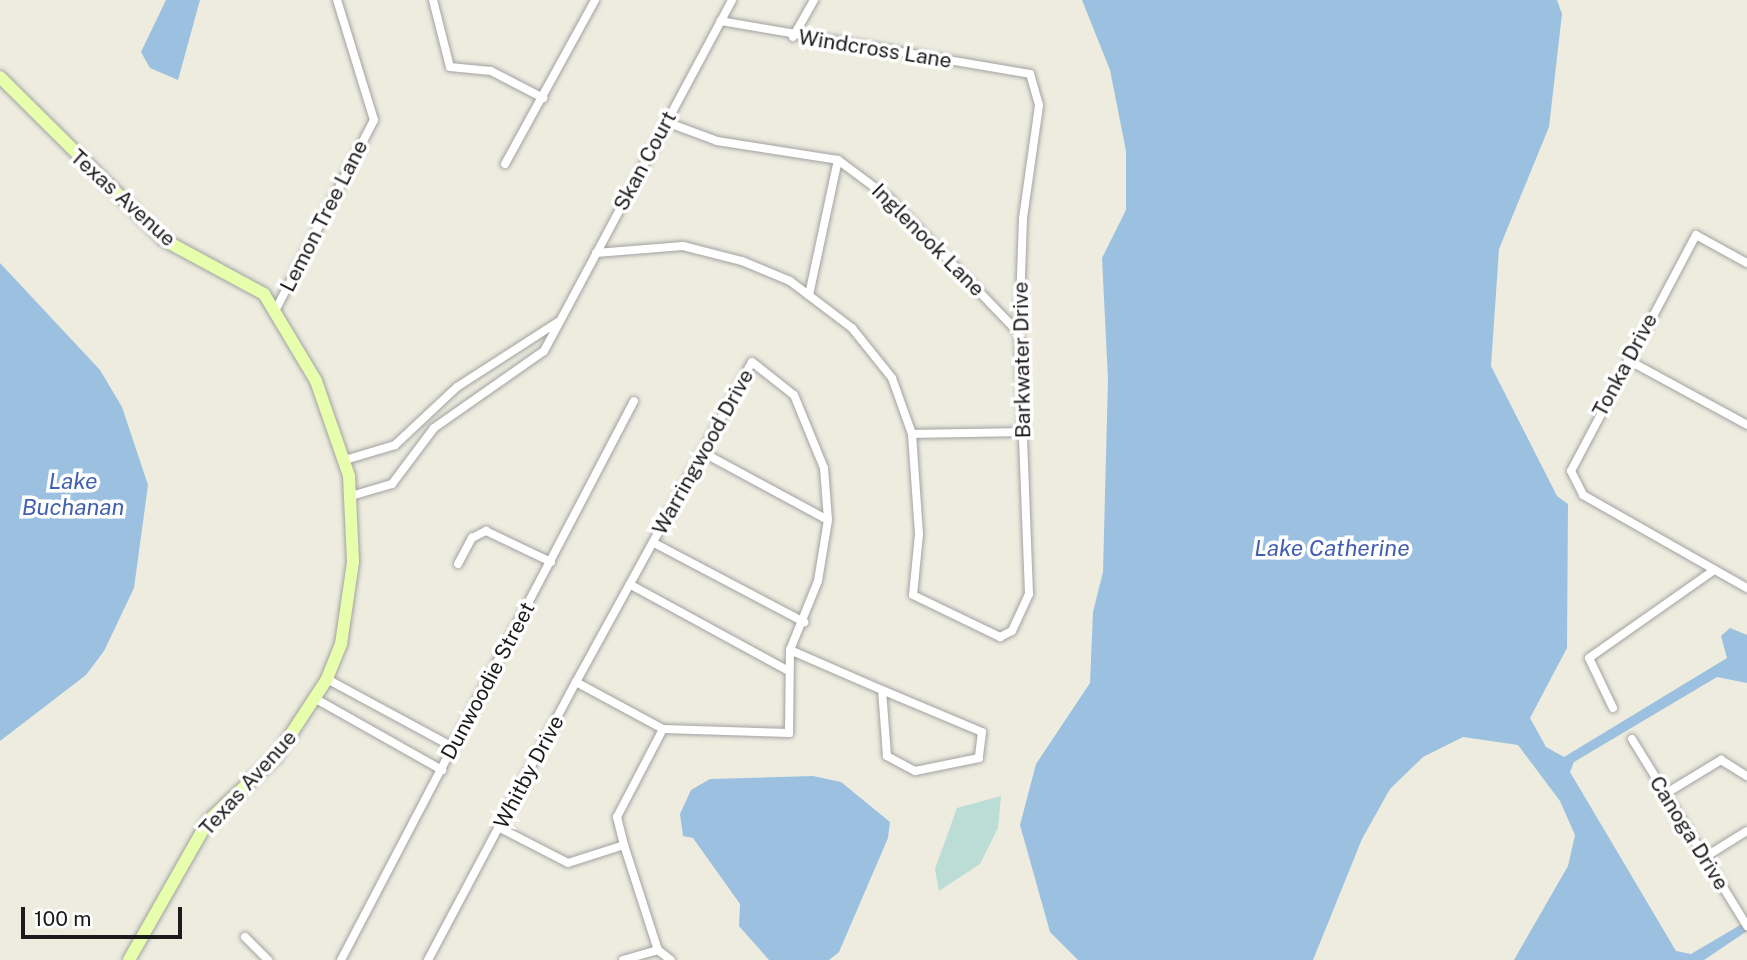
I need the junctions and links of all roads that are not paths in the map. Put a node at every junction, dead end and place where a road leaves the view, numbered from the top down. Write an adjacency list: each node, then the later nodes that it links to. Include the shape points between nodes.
1 (337, 0): 17 (street, Lemon Tree Lane, via 374,120)
2 (433, 0): 10 (street, via 450,67 491,71)
3 (595, 0): 10 (street)
4 (732, 0): 6 (street, Skan Court)
5 (814, 0): 7 (street)
6 (721, 21): 7 (street, Windcross Lane); 11 (street, Skan Court)
7 (793, 37): 8 (street, Windcross Lane)
8 (1030, 74): 19 (street, Barkwater Drive, via 1039,105 1023,218)
9 (0, 77): 17 (street, Texas Avenue, via 164,240 252,282)
10 (543, 98): 13 (street)
11 (666, 122): 12 (street, Inglenook Lane, via 717,141); 14 (street, Skan Court)
12 (838, 160): 16 (street); 19 (street, Inglenook Lane, via 889,198)
13 (505, 164)
14 (596, 253): 16 (street, via 683,246 762,267); 18 (street, Skan Court)
15 (1747, 263): 20 (street, Tonka Drive, via 1696,236)
16 (809, 295): 24 (street, via 879,357)
17 (275, 311): 26 (street, Texas Avenue, via 316,381)
18 (558, 323): 26 (street, Skan Court, via 457,387 395,445); 27 (street, Skan Court, via 544,351 434,428 392,484)
19 (1018, 333): 23 (street, Barkwater Drive)
20 (1628, 360): 22 (street); 32 (street, Tonka Drive, via 1574,460 1572,480 1583,495)
21 (634, 401): 30 (street, Dunwoodie Street)
22 (1747, 425)
23 (1022, 432): 24 (street); 24 (street, Barkwater Drive, via 1029,594 1013,631 1000,637 913,595 919,534)
24 (912, 434)
25 (702, 452): 28 (street); 28 (street, Warringwood Drive, via 752,362 794,395 817,442); 29 (street, Warringwood Drive)
26 (345, 460): 27 (street, Texas Avenue)
27 (351, 496): 38 (street, Texas Avenue, via 348,611)
28 (828, 520): 35 (street, Warringwood Drive)
29 (654, 543): 33 (street, Warringwood Drive); 35 (street)
30 (551, 562): 31 (street, via 486,531 472,538); 45 (street, Dunwoodie Street)
31 (458, 564)
32 (1714, 570): 34 (street); 42 (street, via 1589,658)
33 (631, 585): 37 (street); 39 (street, Whitby Drive)
34 (1747, 588)
35 (804, 622): 36 (street, Warringwood Drive)
36 (790, 650): 37 (street, Warringwood Drive); 40 (street)
37 (787, 670): 43 (street, Warringwood Drive, via 789,733)
38 (327, 680): 41 (street, Texas Avenue); 45 (street)
39 (576, 682): 43 (street); 49 (street, Whitby Drive)
40 (882, 690): 40 (street, via 982,732 979,758 915,771 887,756)
41 (316, 699): 46 (street); 56 (street, Texas Avenue, via 276,757 208,821)
42 (1613, 708)
43 (663, 729): 51 (street, via 617,817)
44 (1632, 739): 48 (street, Canoga Drive)
45 (453, 747): 46 (street, Dunwoodie Street)
46 (442, 770): 58 (street, Dunwoodie Street)
47 (1747, 776): 48 (street, via 1721,761)
48 (1665, 794): 52 (street, Canoga Drive)
49 (500, 828): 51 (street, via 568,863); 59 (street, Whitby Drive)
50 (1747, 831): 52 (street)
51 (624, 845): 55 (street)
52 (1705, 857): 53 (street, Canoga Drive)
53 (1747, 926)
54 (246, 937): 57 (street)
55 (658, 950): 60 (street); 61 (street)
56 (129, 960)
57 (268, 960)
58 (341, 960)
59 (428, 960)
60 (623, 960)
61 (671, 960)

